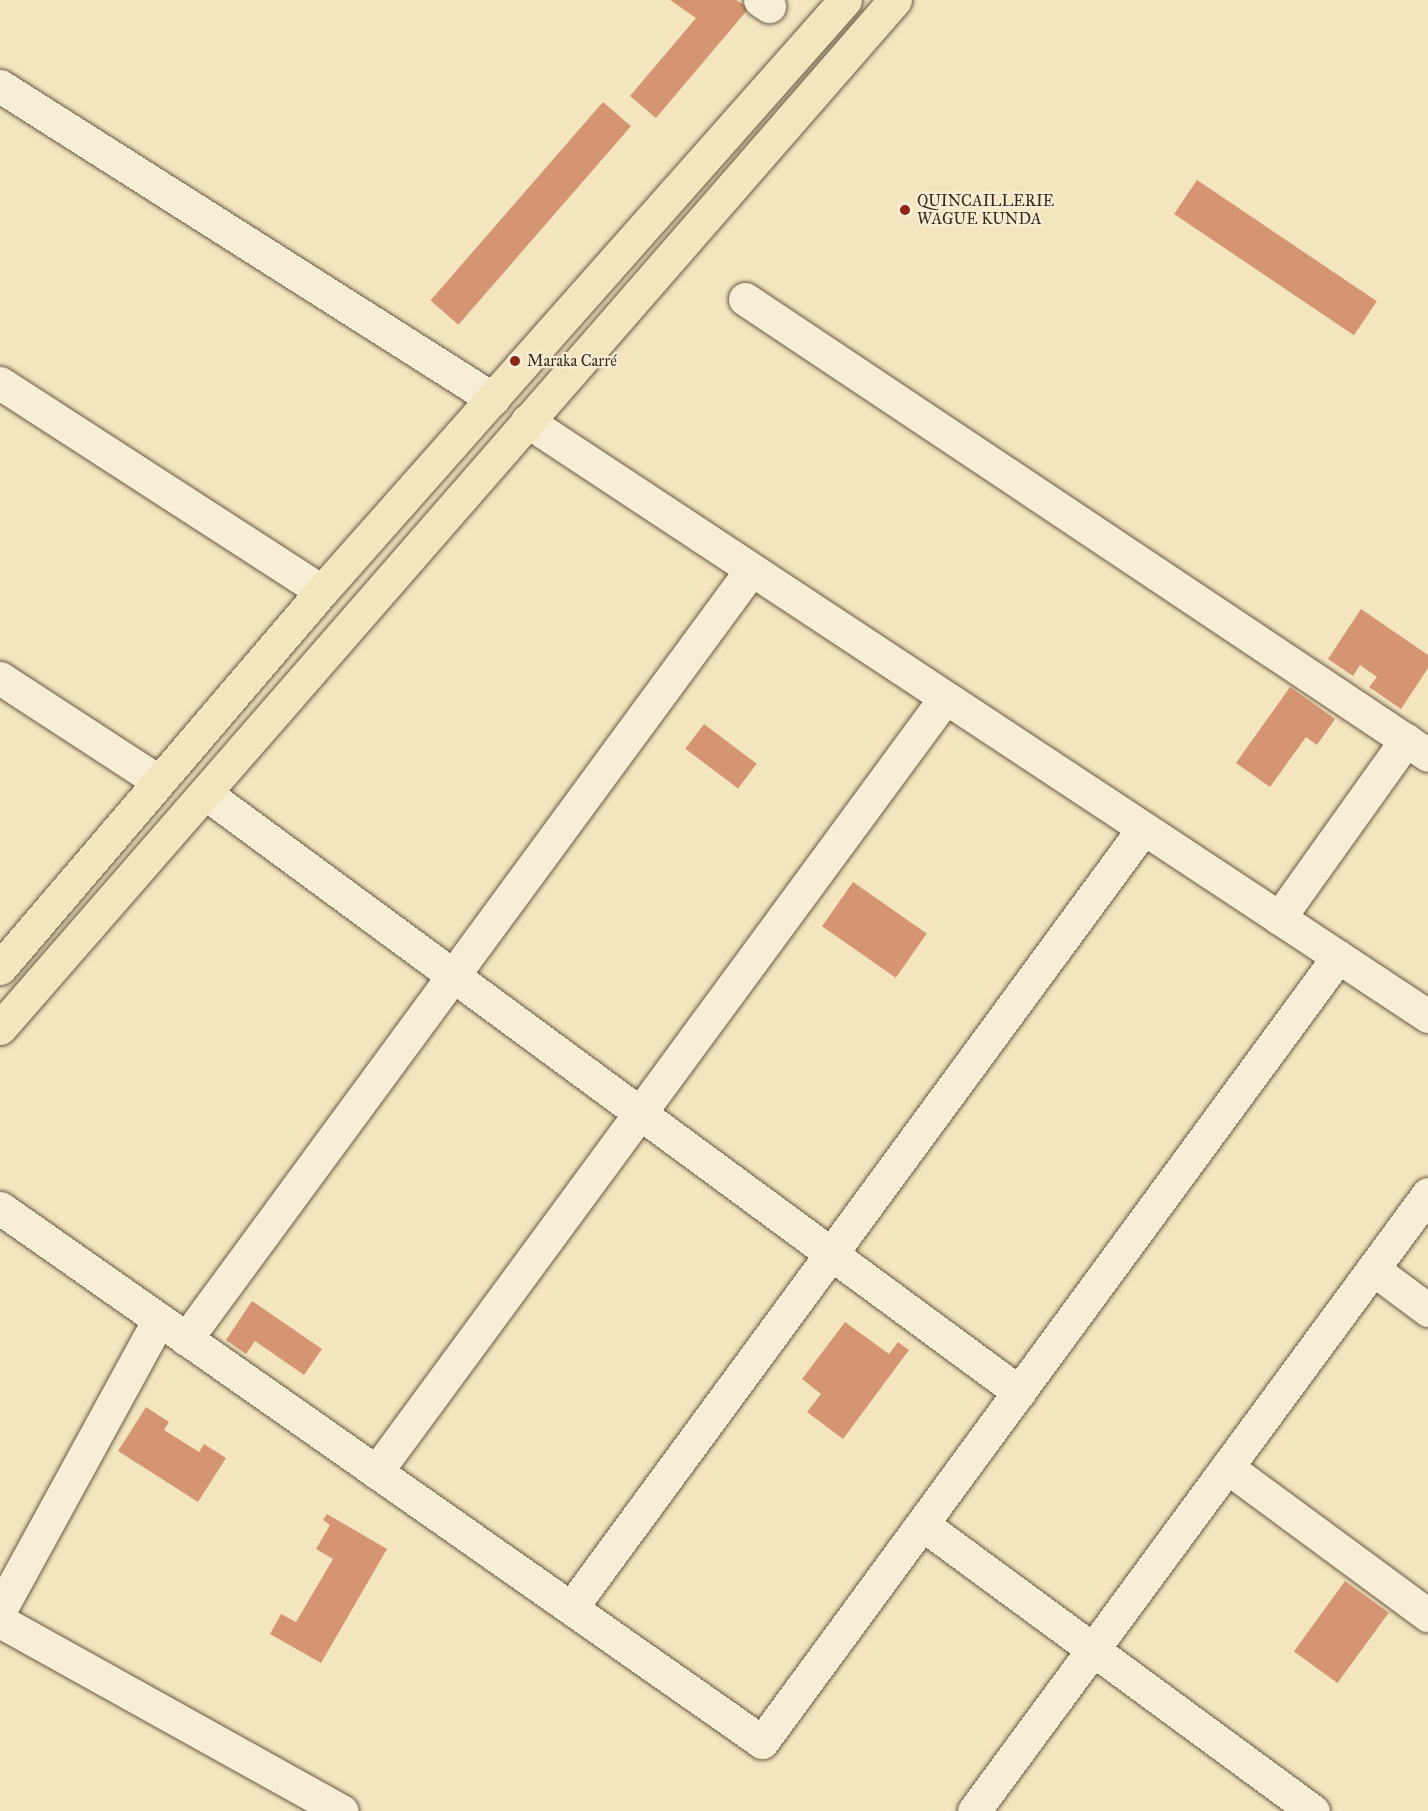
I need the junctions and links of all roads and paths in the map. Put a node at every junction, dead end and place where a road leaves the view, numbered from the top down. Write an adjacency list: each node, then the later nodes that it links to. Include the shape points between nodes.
1 (844, 0): 6 (main road)
2 (895, 0): 7 (main road)
3 (0, 86): 6 (street)
4 (745, 299): 12 (street)
5 (0, 383): 9 (street)
6 (493, 399): 9 (main road)
7 (527, 421): 8 (street); 14 (main road)
8 (751, 570): 11 (street); 19 (street)
9 (322, 591): 13 (main road)
10 (0, 678): 13 (street)
11 (945, 698): 15 (street); 22 (street)
12 (1417, 747): 16 (street)
13 (158, 781): 18 (main road)
14 (205, 793): 19 (street); 21 (main road)
15 (1143, 829): 16 (street); 25 (street)
16 (1279, 918): 17 (street)
17 (1338, 957): 20 (street); 30 (street)
18 (2, 964)
19 (453, 976): 22 (street); 29 (street)
20 (1428, 1016)
21 (0, 1028)
22 (640, 1113): 25 (street); 32 (street)
23 (1428, 1194): 26 (street)
24 (0, 1208): 28 (street)
25 (831, 1254): 30 (street); 34 (street)
26 (1372, 1269): 27 (street); 31 (street)
27 (1428, 1310)
28 (159, 1320): 29 (street); 35 (street)
29 (186, 1339): 32 (street)
30 (1019, 1392): 33 (street)
31 (1227, 1467): 36 (street); 38 (street)
32 (376, 1472): 34 (street)
33 (922, 1524): 34 (street, via 762,1742); 38 (street)
34 (571, 1608)
35 (0, 1610)
36 (1428, 1615)
37 (0, 1621): 39 (street)
38 (1093, 1650): 40 (street); 41 (street)
39 (342, 1811)
40 (974, 1811)
41 (1313, 1811)

